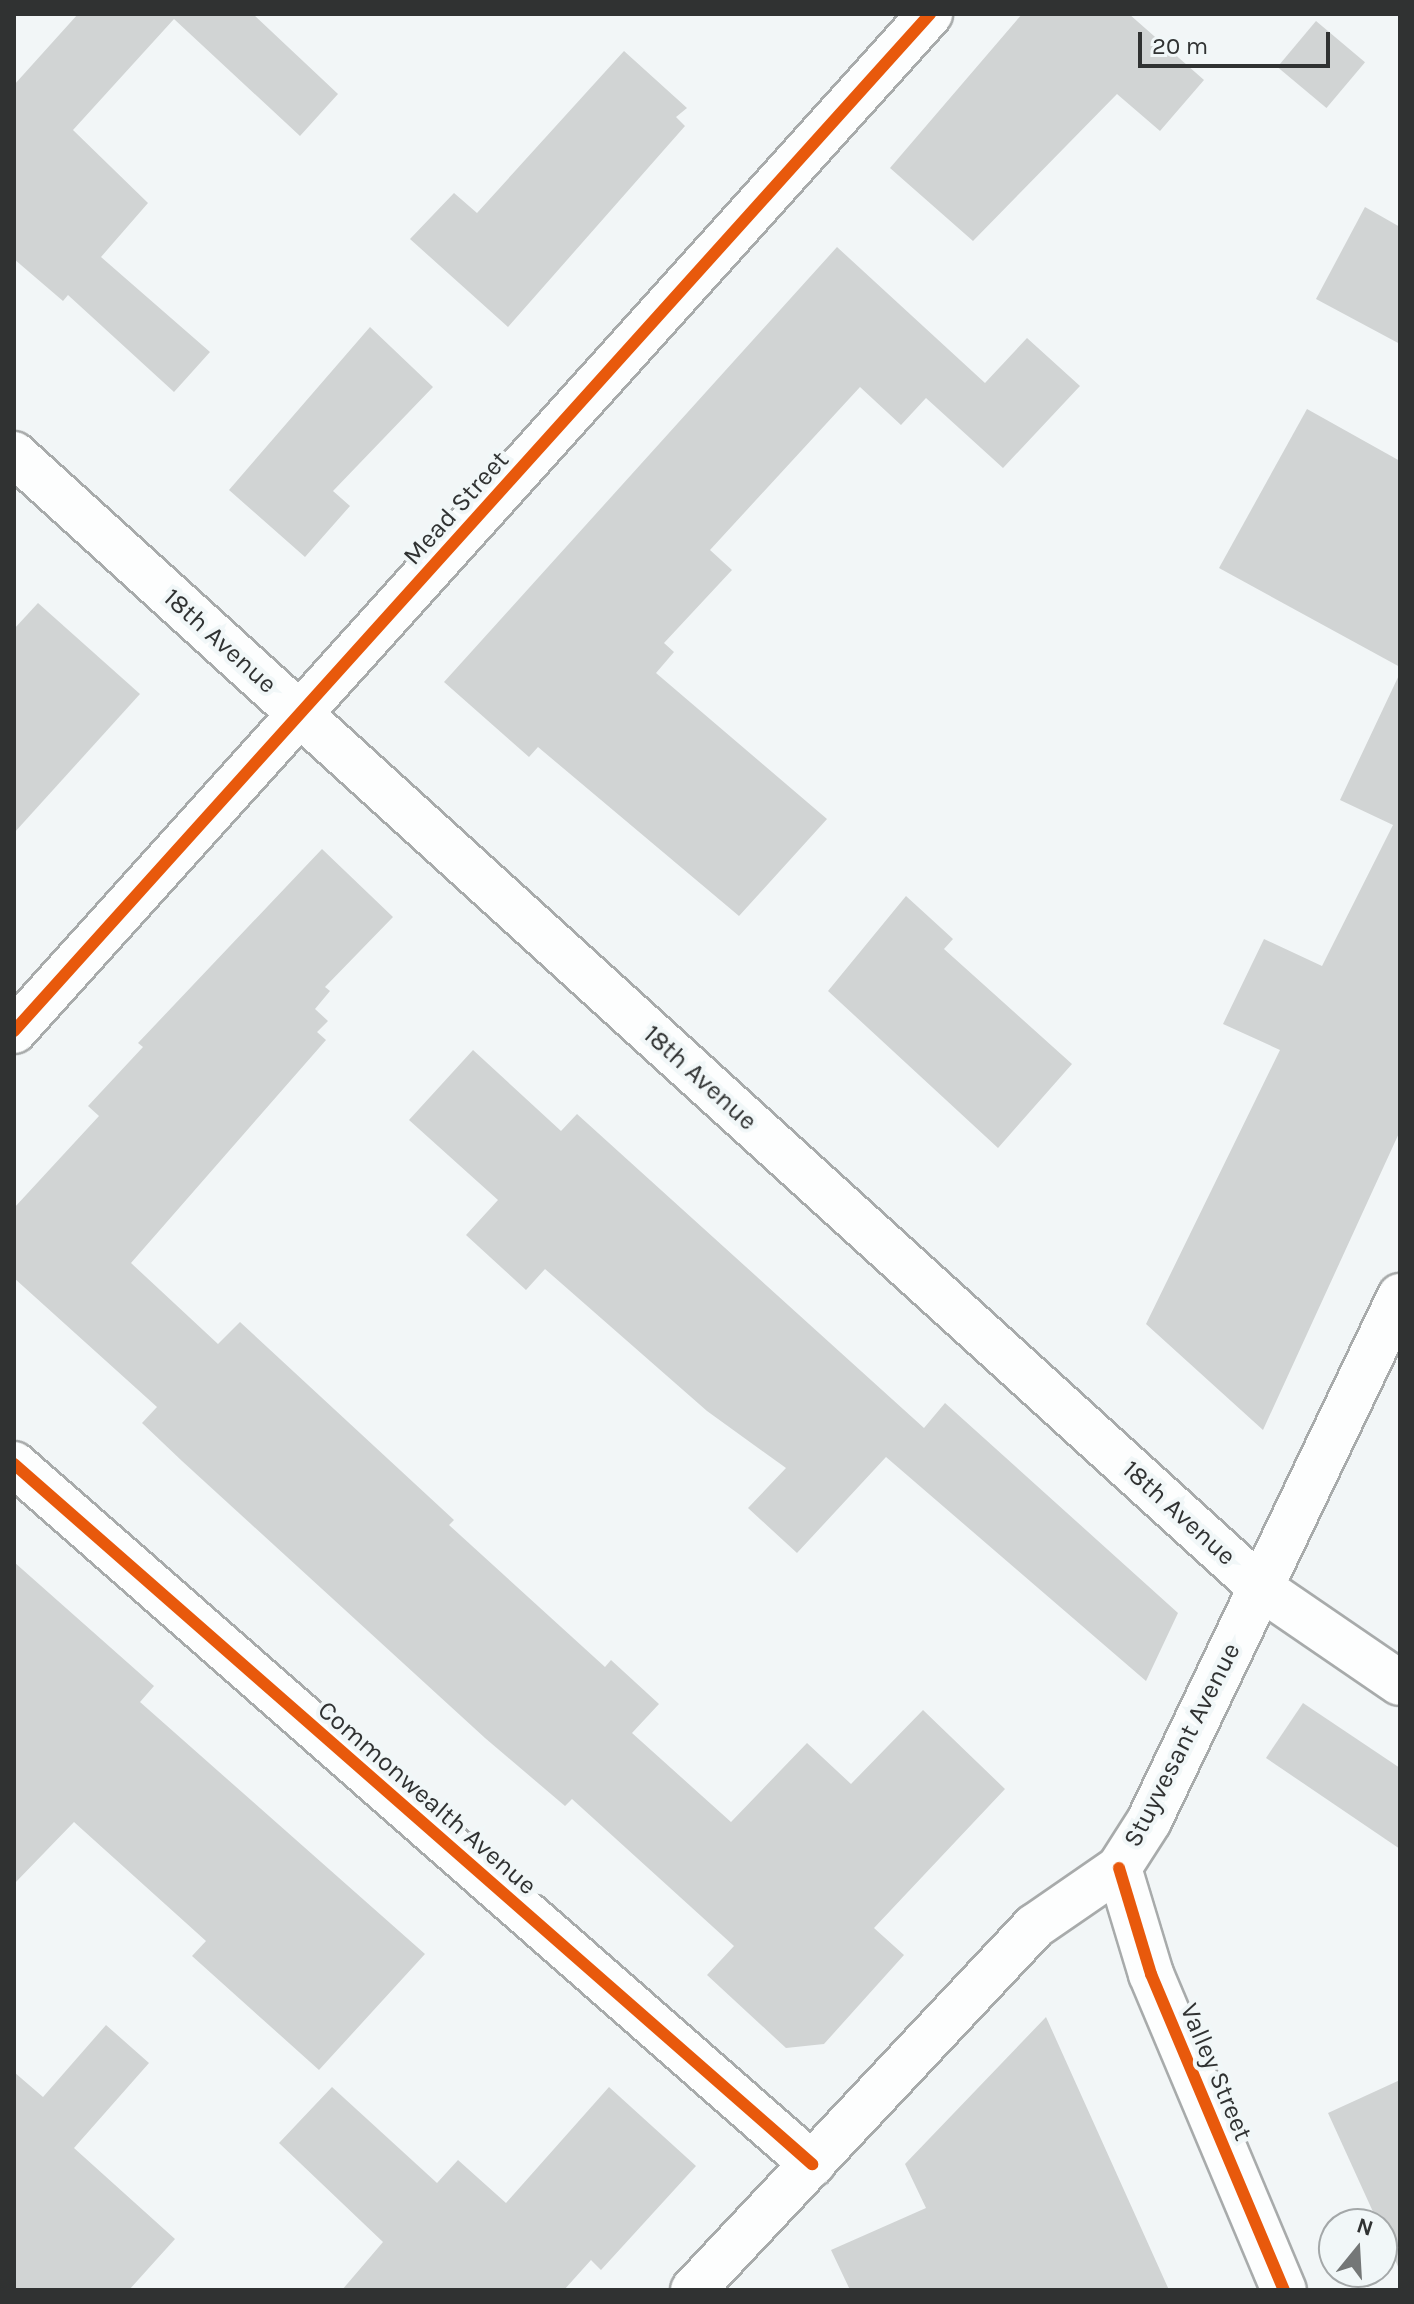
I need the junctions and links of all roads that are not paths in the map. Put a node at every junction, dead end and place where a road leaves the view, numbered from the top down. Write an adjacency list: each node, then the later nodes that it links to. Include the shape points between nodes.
1 (930, 14): 3 (main road, Mead Street)
2 (14, 454): 3 (main road, 18th Avenue)
3 (301, 715): 4 (main road, Mead Street); 7 (main road, 18th Avenue)
4 (14, 1031)
5 (1400, 1296): 7 (main road, Stuyvesant Avenue)
6 (14, 1464): 10 (main road, Commonwealth Avenue)
7 (1261, 1588): 8 (main road, 18th Avenue); 9 (main road, Stuyvesant Avenue, via 1149,1821)
8 (1400, 1683)
9 (1119, 1868): 10 (main road, Stuyvesant Avenue, via 1035,1926); 12 (main road, Valley Street, via 1151,1974)
10 (812, 2164): 11 (main road, Stuyvesant Avenue)
11 (693, 2290)
12 (1284, 2290)

